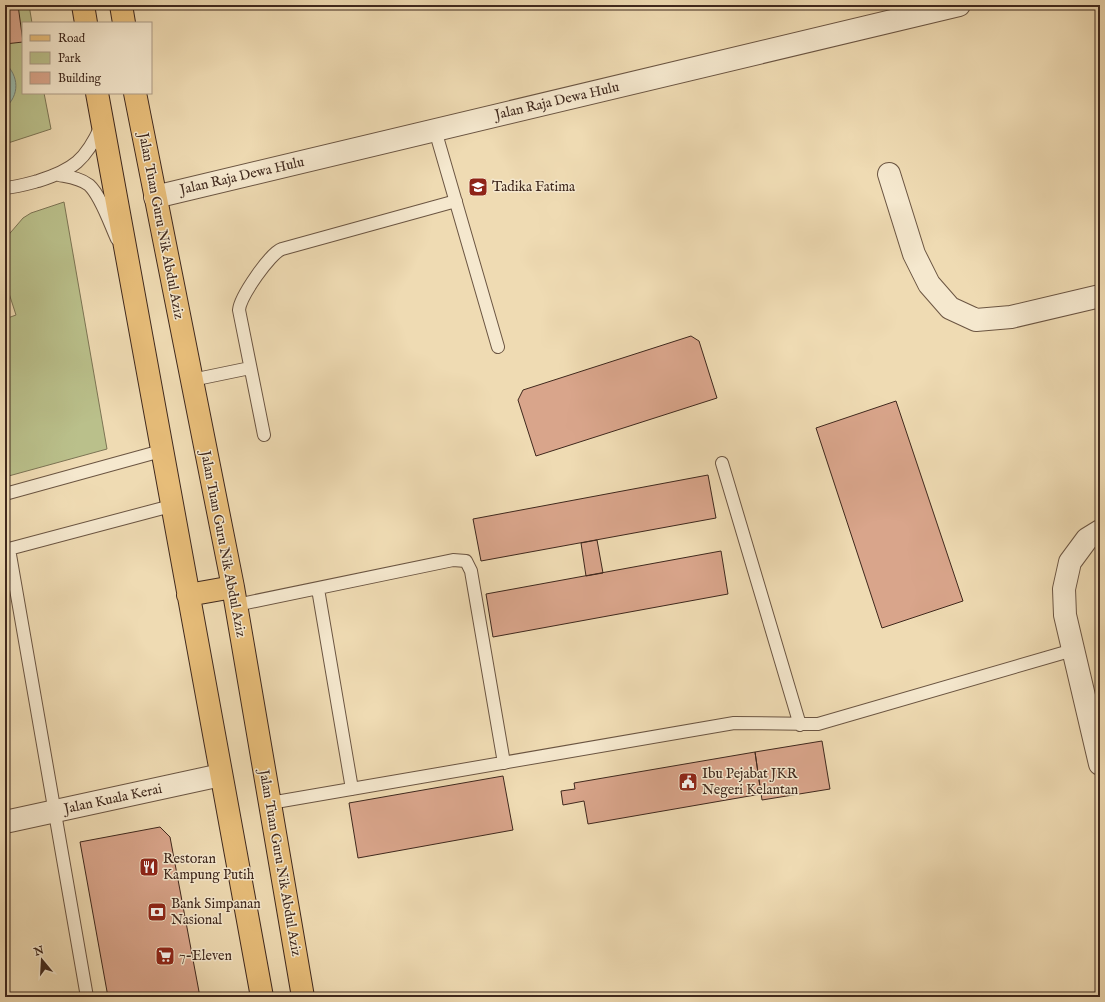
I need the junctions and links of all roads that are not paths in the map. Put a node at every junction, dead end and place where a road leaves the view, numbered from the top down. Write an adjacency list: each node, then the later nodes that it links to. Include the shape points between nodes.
1 (83, 5): 4 (main road)
2 (121, 5): 5 (main road)
3 (958, 5): 9 (street, Jalan Raja Dewa Hulu)
4 (86, 22)
5 (124, 22)
6 (97, 94): 8 (main road)
7 (135, 94): 15 (main road, Jalan Tuan Guru Nik Abdul Aziz)
8 (102, 123): 11 (lane, via 87,153 79,162); 17 (main road)
9 (435, 130): 15 (street, Jalan Raja Dewa Hulu); 16 (lane)
10 (889, 174): 18 (street, via 914,254 929,284 950,308 976,320 1011,318)
11 (59, 175): 12 (lane); 17 (lane, via 89,185)
12 (20, 186): 13 (lane); 14 (lane)
13 (5, 188)
14 (5, 196)
15 (155, 197): 21 (main road, Jalan Tuan Guru Nik Abdul Aziz)
16 (456, 201): 19 (lane); 20 (lane, via 277,250 239,304)
17 (126, 260): 23 (main road)
18 (1100, 296)
19 (498, 346)
20 (250, 368): 21 (lane); 22 (lane)
21 (192, 380): 31 (main road, Jalan Tuan Guru Nik Abdul Aziz)
22 (264, 435)
23 (161, 451): 25 (lane); 26 (main road)
24 (722, 463): 33 (lane)
25 (5, 494)
26 (171, 506): 28 (lane); 30 (main road)
27 (1100, 531): 32 (street, via 1086,539 1070,562 1064,589 1065,615)
28 (7, 550): 39 (lane)
29 (318, 589): 31 (lane); 34 (lane, via 453,560 466,561 471,570); 37 (lane)
30 (188, 595): 31 (main road); 36 (main road)
31 (234, 596): 38 (main road, Jalan Tuan Guru Nik Abdul Aziz)
32 (1073, 650): 33 (lane, via 818,724); 35 (street)
33 (800, 725): 34 (lane, via 734,723)
34 (504, 762): 37 (lane)
35 (1100, 764)
36 (221, 775): 39 (street, Jalan Kuala Kerai); 42 (main road)
37 (352, 789): 38 (lane)
38 (270, 803): 43 (main road, Jalan Tuan Guru Nik Abdul Aziz)
39 (54, 811): 40 (street, Jalan Kuala Kerai); 41 (lane)
40 (5, 822)
41 (87, 997)
42 (262, 997)
43 (303, 997)

